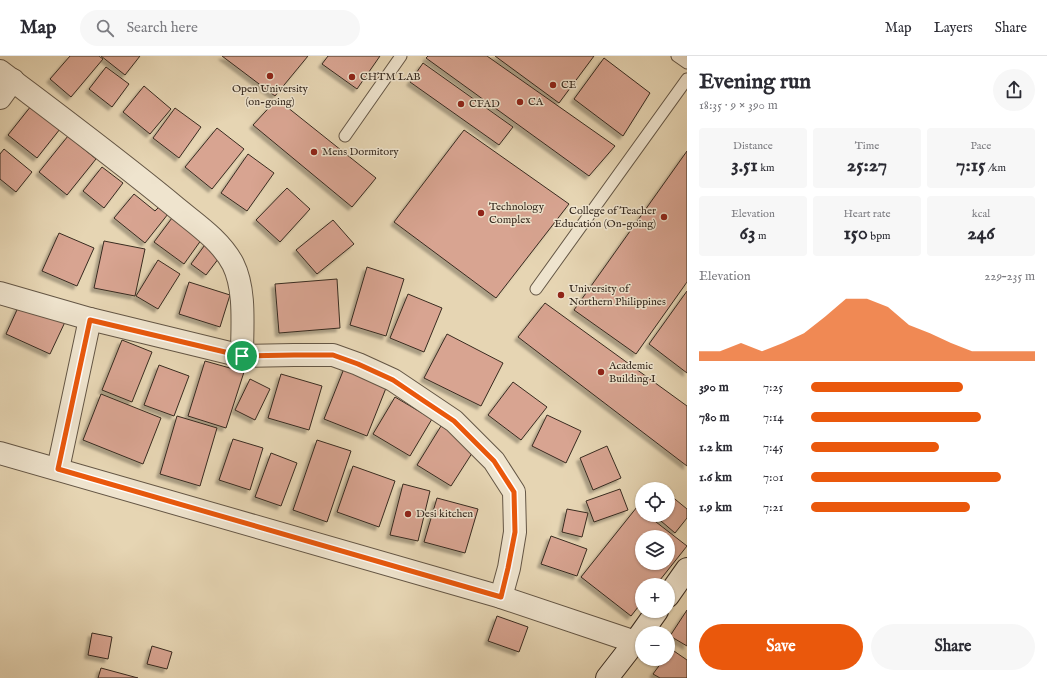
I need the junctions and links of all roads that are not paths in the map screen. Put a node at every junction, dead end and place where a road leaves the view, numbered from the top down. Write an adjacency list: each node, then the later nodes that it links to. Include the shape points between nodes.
1 (401, 56): 7 (lane)
2 (677, 56): 3 (lane)
3 (687, 63)
4 (6, 76): 6 (street); 11 (street, via 148,185 218,243 233,263 239,281)
5 (687, 79): 8 (lane)
6 (0, 98)
7 (345, 136)
8 (536, 289)
9 (0, 293): 10 (street)
10 (90, 320): 11 (street); 13 (street)
11 (242, 356): 16 (street, via 333,355 393,380 454,421 494,461 514,492 515,532)
12 (0, 453): 13 (street)
13 (58, 469): 16 (street)
14 (687, 569): 15 (street)
15 (675, 586)
16 (501, 597): 17 (street)
17 (635, 642): 18 (street)
18 (606, 678)

